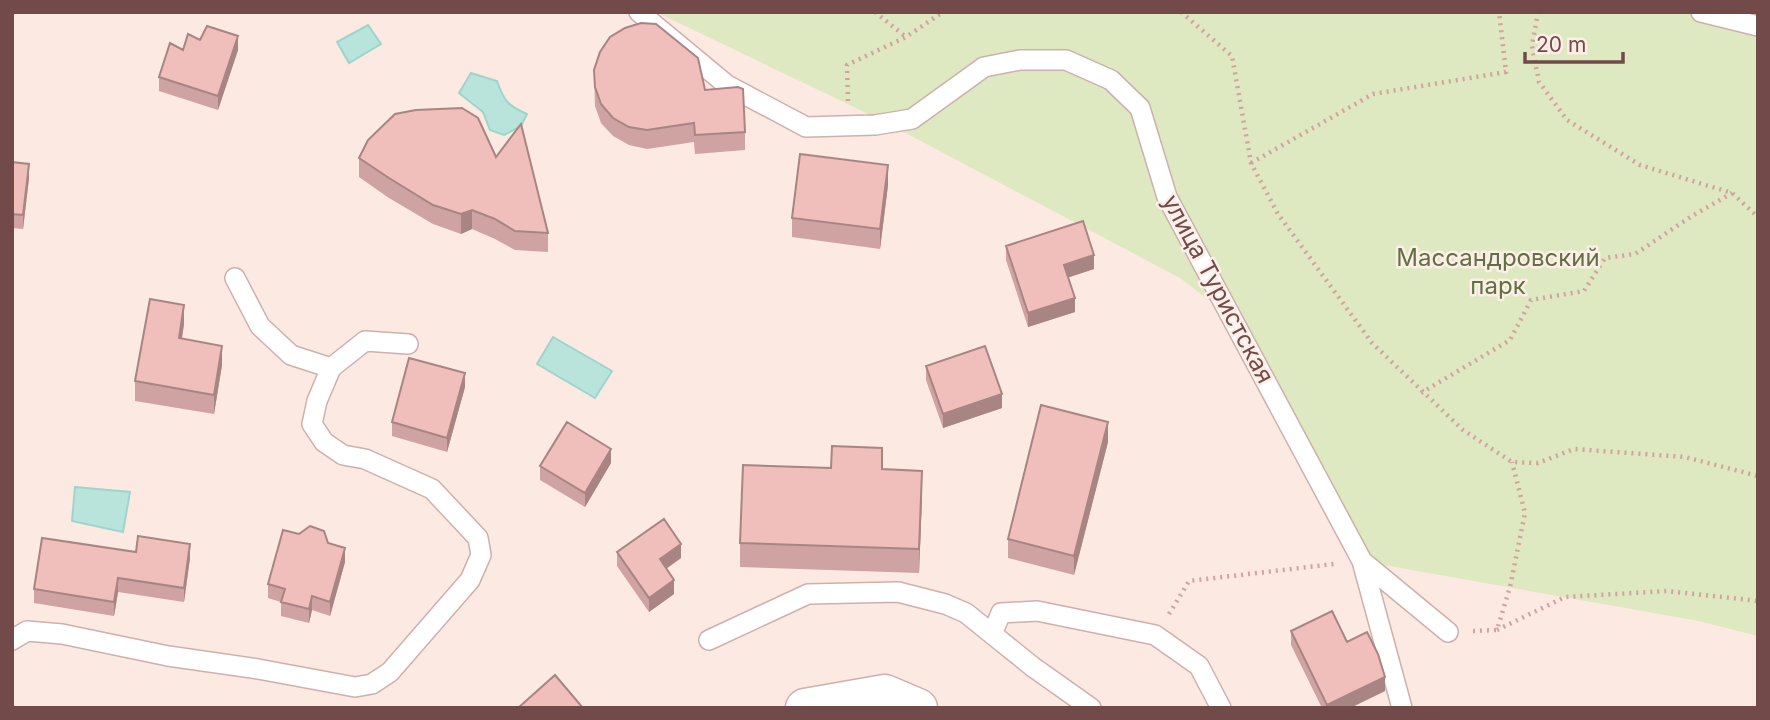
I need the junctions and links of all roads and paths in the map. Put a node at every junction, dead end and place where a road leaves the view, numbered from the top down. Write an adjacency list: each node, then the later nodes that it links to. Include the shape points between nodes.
1 (639, 12): 10 (lane, улица Туристская, via 727,85 806,127)
2 (875, 12): 9 (path)
3 (943, 12): 9 (path)
4 (1181, 12): 11 (path, via 1232,56)
5 (1499, 12): 11 (path, via 1506,72 1373,94)
6 (1538, 12): 12 (path, via 1532,46 1539,82 1567,120 1640,165)
7 (1701, 12): 8 (lane)
8 (1758, 26)
9 (906, 37): 10 (path, via 846,65)
10 (849, 126): 20 (lane, улица Туристская, via 912,119 984,67 1020,60 1066,60 1111,80 1140,108 1167,197)
11 (1251, 163): 17 (path, via 1278,214 1372,343)
12 (1732, 193): 13 (path); 17 (path, via 1635,254 1605,258 1584,291 1531,300 1510,340)
13 (1758, 217)
14 (235, 278): 16 (lane, via 260,326 291,355)
15 (408, 344): 16 (lane, via 365,341)
16 (331, 368): 26 (lane, via 312,424 324,442 343,455 365,458 432,489 478,537 481,555 470,580 390,673 372,684 355,687 62,635 27,631)
17 (1421, 393): 18 (path, via 1462,430)
18 (1512, 462): 19 (path, via 1538,463 1574,449 1685,457); 22 (path, via 1525,513)
19 (1758, 476)
20 (1362, 561): 23 (lane); 25 (path, via 1189,581); 32 (lane)
21 (1758, 601): 22 (path, via 1667,591 1565,597)
22 (1497, 630): 23 (path)
23 (1448, 632)
24 (992, 634): 25 (lane, via 1000,613 1037,611); 27 (lane, via 945,604 898,592 872,592 807,594); 30 (lane)
25 (1155, 635): 31 (lane, via 1199,666)
26 (12, 640)
27 (709, 640)
28 (804, 708): 29 (street, via 885,694)
29 (918, 708)
30 (1091, 708)
31 (1221, 708)
32 (1402, 708)

